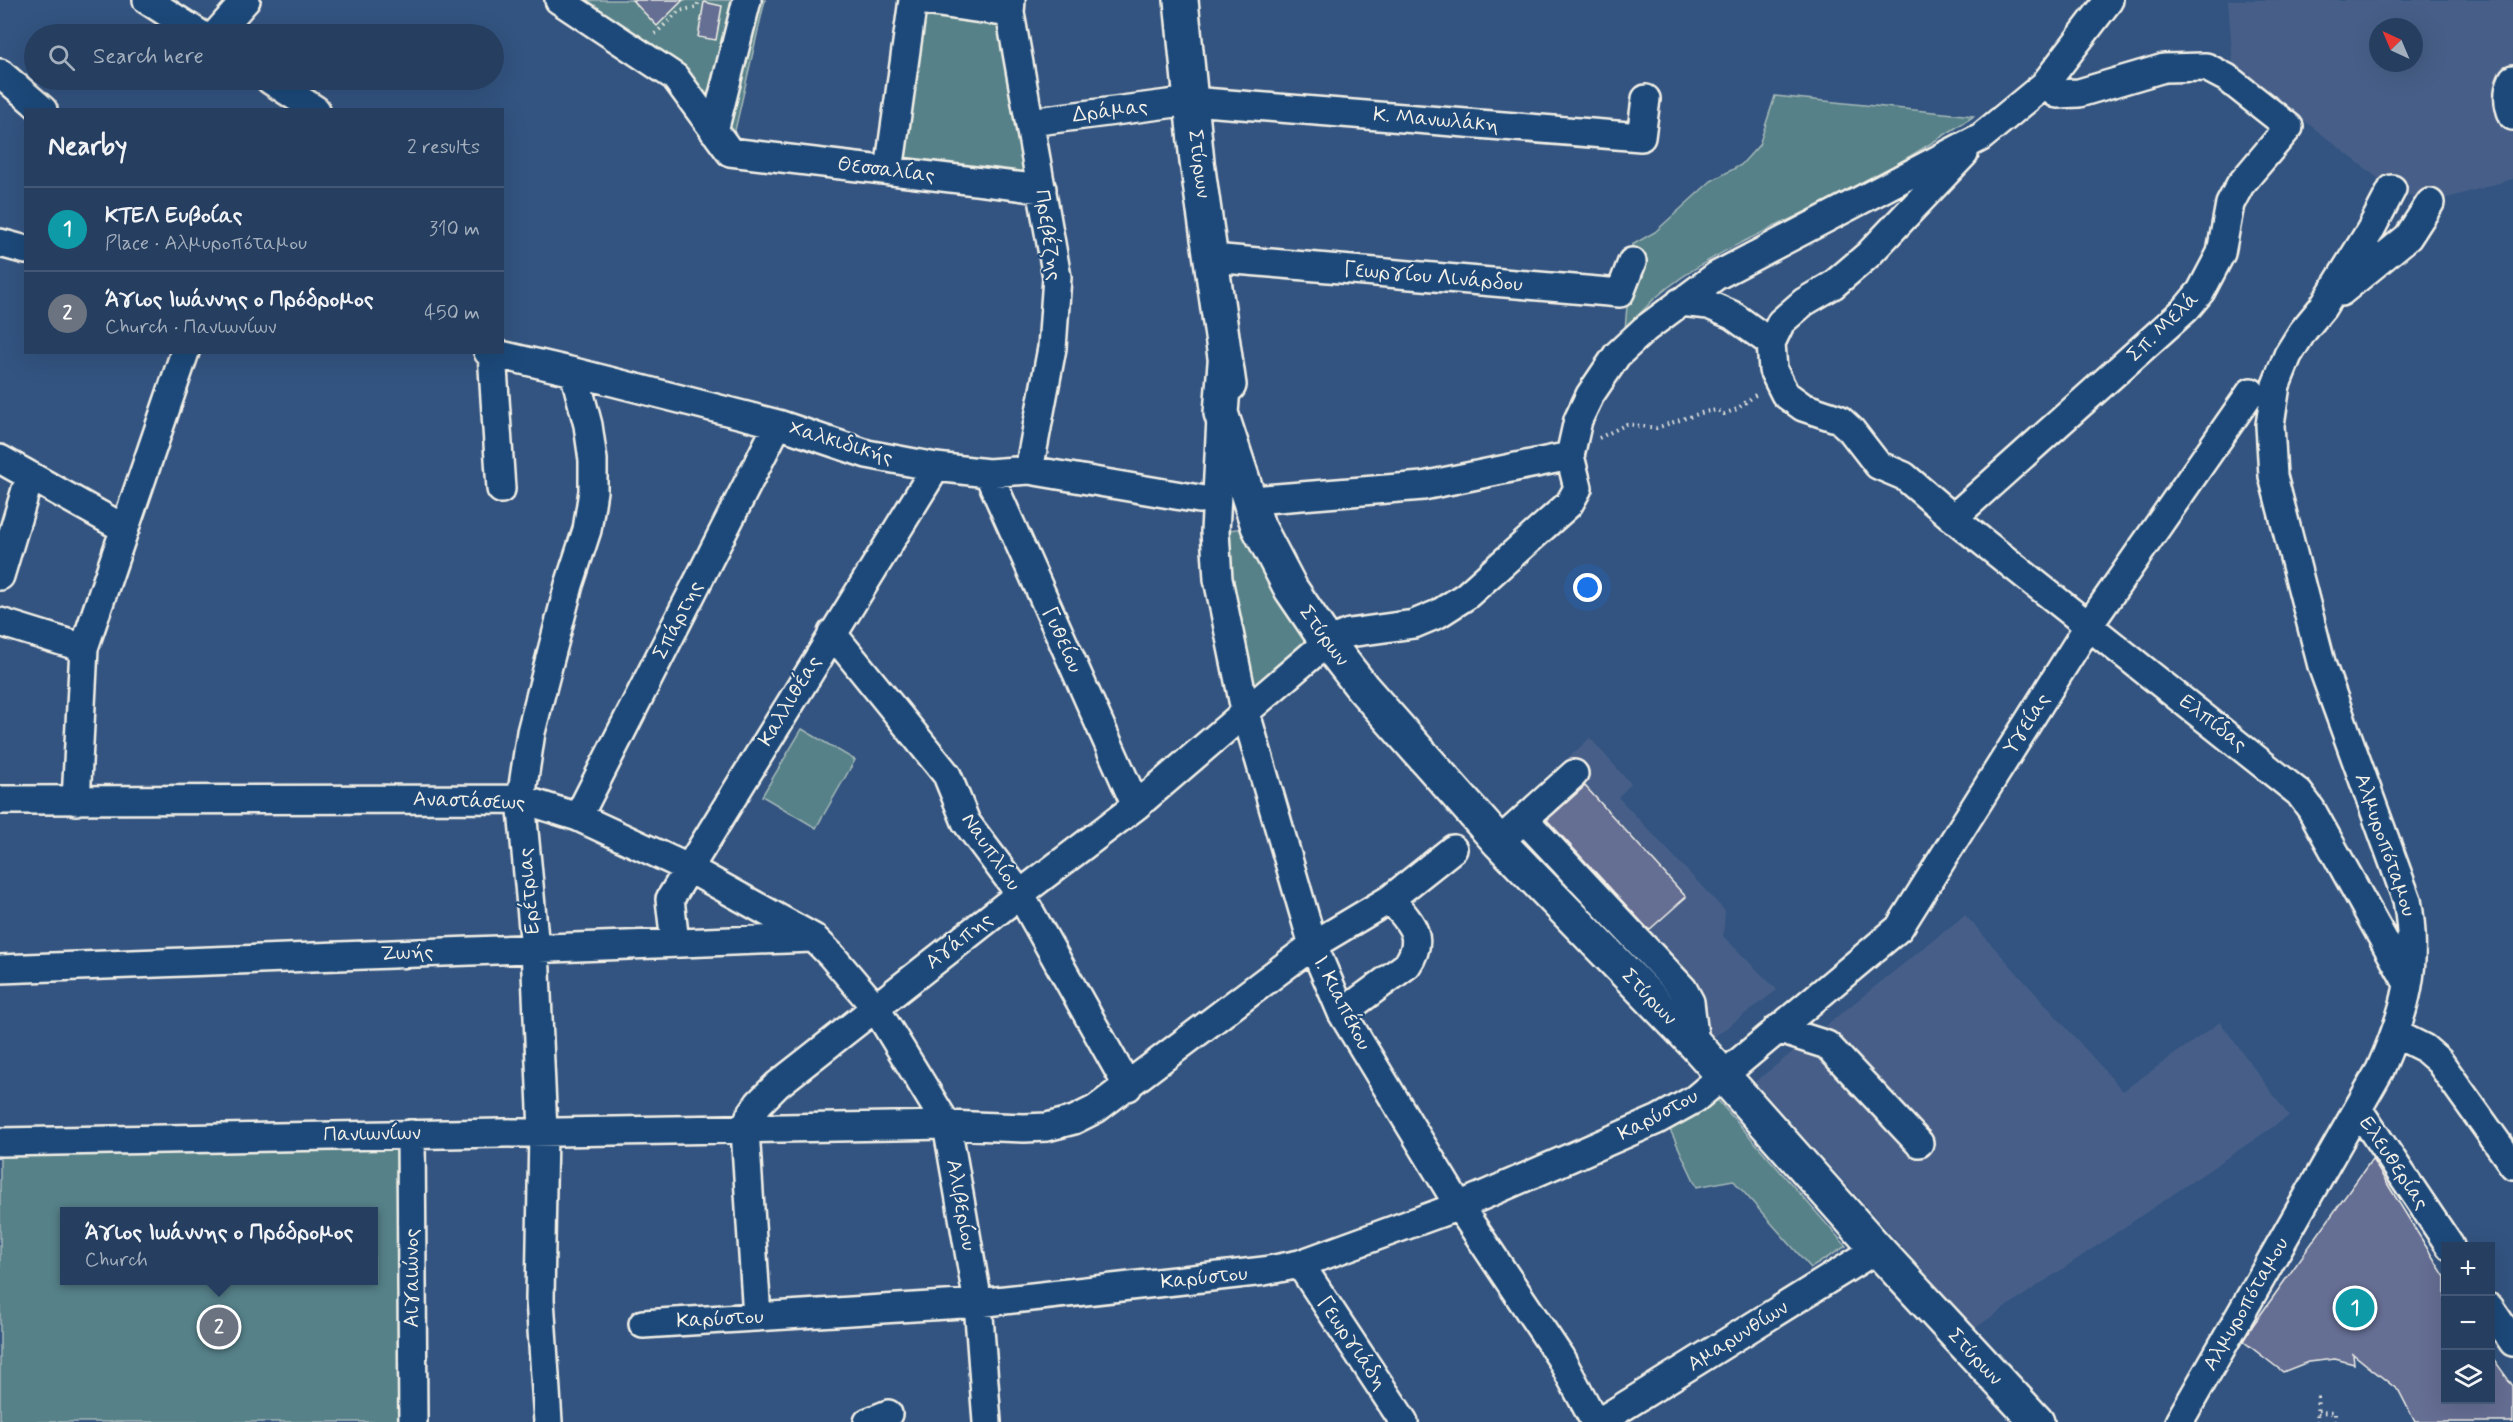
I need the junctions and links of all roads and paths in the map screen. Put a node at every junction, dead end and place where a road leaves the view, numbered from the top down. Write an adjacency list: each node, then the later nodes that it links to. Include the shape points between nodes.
1 (147, 0): 10 (street)
2 (246, 0): 11 (street)
3 (559, 0): 12 (street)
4 (699, 0): 12 (path, via 697,7 679,10)
5 (747, 0): 23 (street)
6 (916, 0): 9 (street); 25 (street)
7 (1181, 0): 18 (main road, Στύρων)
8 (2109, 0): 15 (street)
9 (1010, 6): 22 (street, Πρεβέζης)
10 (184, 24)
11 (225, 24)
12 (640, 54): 23 (street, via 675,77)
13 (0, 73): 19 (street)
14 (2513, 79): 21 (street, via 2508,101)
15 (2044, 85): 24 (street); 56 (street, Σπ. Μελά, via 2057,93 2079,93 2164,68 2206,67 2228,78 2289,127 2240,185 2230,204 2221,253 2201,291 2186,309)
16 (285, 90): 20 (street)
17 (1646, 99): 18 (street, Κ. Μανωλάκη, via 1641,137)
18 (1191, 101): 22 (street, Δράμας); 33 (main road, Στύρων)
19 (41, 108)
20 (313, 108)
21 (2513, 116)
22 (1029, 122): 26 (street, Πρεβέζης)
23 (714, 131): 25 (street, Θεσσαλίας, via 730,152)
24 (1981, 137): 35 (street, via 1716,276); 37 (street, via 1868,255 1781,322)
25 (889, 171): 26 (street, Θεσσαλίας)
26 (1042, 189): 50 (street, Πρεβέζης, via 1057,277 1052,348)
27 (2392, 189): 29 (street)
28 (2430, 203): 30 (street)
29 (2378, 215): 30 (street, via 2393,216 2402,223); 36 (street)
30 (2408, 237): 36 (street)
31 (0, 243): 32 (street)
32 (24, 249)
33 (1212, 258): 34 (street, Γεωργίου Λινάρδου, via 1620,293); 41 (main road, Στύρων)
34 (1632, 262)
35 (1680, 302): 37 (street, via 1709,305 1732,315); 47 (street, via 1617,355 1590,395)
36 (2322, 308): 84 (street, Αλμυροπόταμου, via 2288,355 2276,385 2270,425 2273,476 2322,666 2407,900 2413,931)
37 (1771, 343): 43 (street, via 1773,370)
38 (184, 354): 57 (street)
39 (490, 354): 53 (street)
40 (494, 354): 42 (street, Χαλκιδικής)
41 (1225, 363): 46 (main road, Στύρων); 55 (main road, Στύρων, via 1239,425)
42 (574, 372): 45 (street, Χαλκιδικής); 68 (street, Ερέτριας, via 588,425 593,490 587,530 531,732)
43 (1778, 379): 47 (path, via 1724,414 1717,410 1704,412 1656,428 1627,424 1591,442); 56 (street, Ελπίδας, via 1785,394 1803,407 1839,419 1878,465 1904,476)
44 (2251, 392): 62 (street, Υγείας)
45 (778, 424): 49 (street, Χαλκιδικής, via 867,454); 72 (street, Σπάρτης)
46 (1220, 429): 54 (street, Ι. Κιαπέκου, via 1200,470); 58 (street, Ι. Κιαπέκου); 59 (main road, Στύρων, via 1258,526)
47 (1571, 446): 55 (street, via 1423,486); 64 (street, via 1578,488 1569,504 1466,596 1414,624 1349,633)
48 (0, 459): 52 (street)
49 (936, 467): 51 (street, Χαλκιδικής); 63 (street, Καλλιθέας)
50 (1029, 470): 51 (street, Χαλκιδικής); 54 (street, Χαλκιδικής)
51 (988, 473): 71 (street, Γυθείου)
52 (30, 476): 57 (street); 60 (street)
53 (501, 489)
54 (1199, 499): 58 (street, Ι. Κιαπέκου)
55 (1265, 499): 59 (main road, Στύρων)
56 (1953, 518): 62 (street, Ελπίδας)
57 (125, 529): 65 (street)
58 (1215, 532): 66 (street, Ι. Κιαπέκου, via 1218,579)
59 (1281, 570): 64 (main road, Στύρων)
60 (0, 576)
61 (0, 622): 65 (street)
62 (2089, 626): 84 (street, Ελπίδας, via 2298,793); 87 (street, Υγείας, via 1899,928)
63 (832, 633): 76 (street, Καλλιθέας); 77 (street, Ναυπλίου, via 948,776 966,822)
64 (1327, 642): 66 (street, Αγάπης); 74 (main road, Στύρων)
65 (84, 648): 70 (street)
66 (1245, 710): 71 (street, Αγάπης); 81 (street, Ι. Κιαπέκου)
67 (1574, 774): 73 (street)
68 (521, 799): 70 (street, Αναστάσεως); 72 (street, Αναστάσεως); 82 (street, Ερέτριας)
69 (0, 800): 70 (street, Αναστάσεως)
70 (76, 801)
71 (1136, 806): 77 (street, Αγάπης)
72 (578, 817): 76 (street, Αναστάσεως)
73 (1524, 819): 74 (street); 89 (street, via 1683,989 1690,1002)
74 (1499, 842): 89 (main road, Στύρων)
75 (1453, 849): 78 (street, Πανιωνίων)
76 (688, 868): 79 (street, Αναστάσεως); 80 (street, Καλλιθέας, via 670,898)
77 (1020, 894): 85 (street, Αγάπης); 91 (street, Ναυπλίου)
78 (1390, 899): 81 (street, Πανιωνίων); 86 (street, via 1416,934 1413,957)
79 (813, 938): 80 (street, Ζωής); 85 (street, Αναστάσεως)
80 (675, 944): 82 (street, Ζωής)
81 (1313, 945): 86 (street, Ι. Κιαπέκου); 91 (street, Πανιωνίων)
82 (535, 949): 83 (street, Ζωής); 95 (street, Ερέτριας)
83 (0, 969)
84 (2408, 984): 88 (street, Αλμυροπόταμου)
85 (876, 1007): 93 (street, Αλιβερίου); 94 (street, Αγάπης, via 777,1085 759,1103)
86 (1342, 1013): 100 (street, Ι. Κιαπέκου)
87 (1777, 1029): 90 (street, Υγείας); 98 (street, via 1827,1045)
88 (2396, 1034): 92 (street, Αλμυροπόταμου); 99 (street, via 2424,1047 2439,1061)
89 (1695, 1044): 90 (main road, Στύρων)
90 (1724, 1076): 100 (street, Καρύστου, via 1695,1099 1657,1120); 102 (main road, Στύρων)
91 (1128, 1087): 93 (street, Πανιωνίων, via 1074,1120 1047,1127)
92 (2358, 1109): 101 (street, Ελευθερίας); 117 (street, Αλμυροπόταμου)
93 (947, 1125): 94 (street, Πανιωνίων); 104 (street, Αλιβερίου)
94 (745, 1130): 95 (street, Πανιωνίων); 106 (street)
95 (543, 1131): 96 (street, Πανιωνίων); 113 (street, Ερέτριας, via 540,1299)
96 (411, 1134): 97 (street, Πανιωνίων); 112 (street, Αιγαιώνος)
97 (0, 1142)
98 (1919, 1143)
99 (2513, 1165)
100 (1459, 1206): 103 (street, Καρύστου); 116 (street, Ι. Κιαπέκου, via 1560,1357)
101 (2447, 1242)
102 (1876, 1249): 111 (main road, Στύρων); 116 (street, Αμαρυνθίων)
103 (1300, 1264): 104 (street, Καρύστου); 115 (street, Γεωργιάδη)
104 (978, 1303): 106 (street, Καρύστου); 114 (street, Αλιβερίου)
105 (2495, 1315): 108 (street)
106 (757, 1317): 107 (street, Καρύστου)
107 (643, 1323)
108 (2513, 1342)
109 (2318, 1392): 110 (path)
110 (2318, 1412): 118 (path); 119 (path, via 2335,1413)
111 (2034, 1419)
112 (413, 1422)
113 (548, 1422)
114 (987, 1422)
115 (1404, 1422)
116 (1597, 1422)
117 (2179, 1422)
118 (2317, 1422)
119 (2335, 1422)

